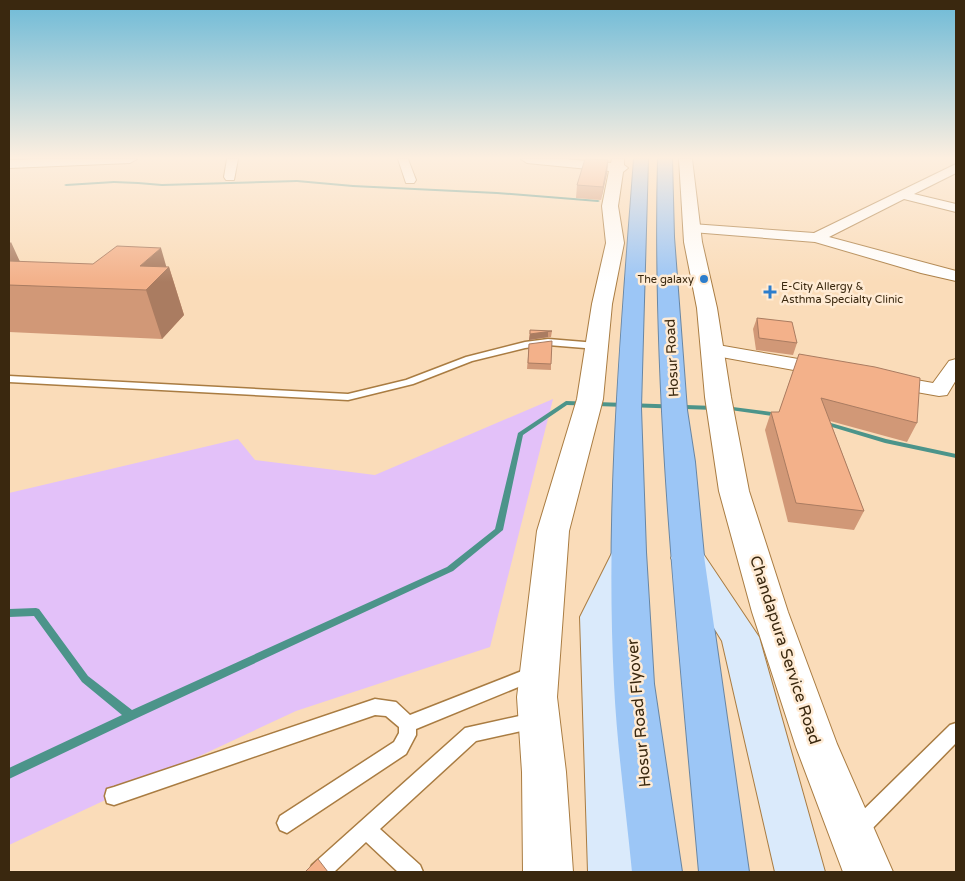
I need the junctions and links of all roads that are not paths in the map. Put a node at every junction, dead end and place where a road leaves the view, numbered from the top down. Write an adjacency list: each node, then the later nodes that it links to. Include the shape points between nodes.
1 (611, 200): 11 (street, via 616,244 602,304)
2 (638, 200): 17 (highway, via 628,408)
3 (665, 200): 18 (highway, Hosur Road, via 674,398)
4 (689, 200): 8 (street, Chandapura Service Road)
5 (893, 200): 9 (street)
6 (924, 200): 7 (street)
7 (956, 208)
8 (692, 228): 9 (street); 12 (street, Chandapura Service Road)
9 (816, 238): 10 (street)
10 (956, 276)
11 (597, 346): 16 (lane, via 548,342 516,347 469,359 409,382 348,396); 19 (street, via 591,387 553,531)
12 (712, 350): 14 (street); 26 (street, Chandapura Service Road, via 734,491 770,612 817,747)
13 (956, 365): 15 (street, via 939,390)
14 (845, 373)
15 (873, 378)
16 (9, 379)
17 (629, 552): 30 (main road, via 598,617); 31 (highway, Hosur Road Flyover, via 634,684)
18 (687, 556): 32 (highway); 33 (main road, via 740,637)
19 (540, 671): 20 (street, via 537,697); 21 (lane)
20 (540, 720): 25 (lane, via 471,734); 29 (street)
21 (408, 724): 23 (lane, via 390,708 375,707); 24 (lane, via 407,735 400,748)
22 (956, 731): 26 (lane)
23 (114, 796)
24 (287, 823)
25 (368, 830): 27 (lane); 28 (lane)
26 (854, 833): 34 (street, Chandapura Service Road)
27 (319, 872)
28 (413, 872)
29 (548, 872)
30 (614, 872)
31 (657, 872)
32 (724, 872)
33 (800, 872)
34 (868, 872)

